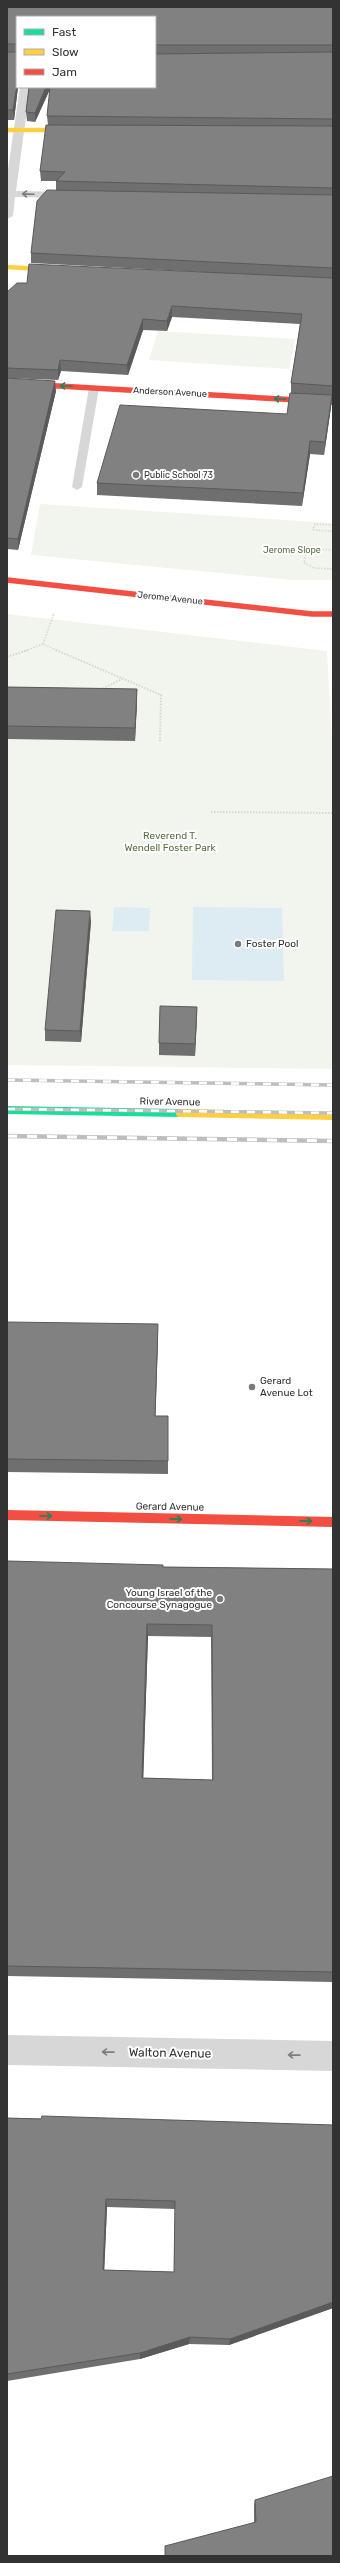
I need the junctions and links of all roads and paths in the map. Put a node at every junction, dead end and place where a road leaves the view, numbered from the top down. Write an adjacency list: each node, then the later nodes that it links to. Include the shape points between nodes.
1 (25, 88): 3 (street)
2 (7, 130): 3 (street)
3 (19, 130): 4 (street); 5 (street)
4 (86, 130)
5 (11, 194): 6 (street, one-way to 5); 7 (street)
6 (84, 195)
7 (7, 216)
8 (7, 267): 9 (street)
9 (66, 270)
10 (7, 383): 11 (street, Anderson Avenue, one-way to 10)
11 (94, 388): 12 (street, Anderson Avenue, one-way to 11); 13 (lane)
12 (333, 402)
13 (77, 487)
14 (333, 525): 15 (path, via 315,524 313,530)
15 (333, 531)
16 (333, 550): 17 (path, via 315,549 306,552 304,563 314,568)
17 (333, 569)
18 (7, 580): 20 (street, Jerome Avenue, via 312,614)
19 (54, 613): 21 (path)
20 (333, 614)
21 (43, 644): 22 (path); 23 (path)
22 (7, 657)
23 (123, 678): 24 (path, via 100,690); 25 (path, via 161,695)
24 (100, 695)
25 (160, 742)
26 (211, 812): 27 (path)
27 (333, 813)
28 (7, 1110): 29 (street, River Avenue)
29 (333, 1116)
30 (7, 1515): 31 (street, Gerard Avenue, one-way to 31)
31 (333, 1522)
32 (7, 2050): 33 (street, Walton Avenue, one-way to 32)
33 (333, 2056)

